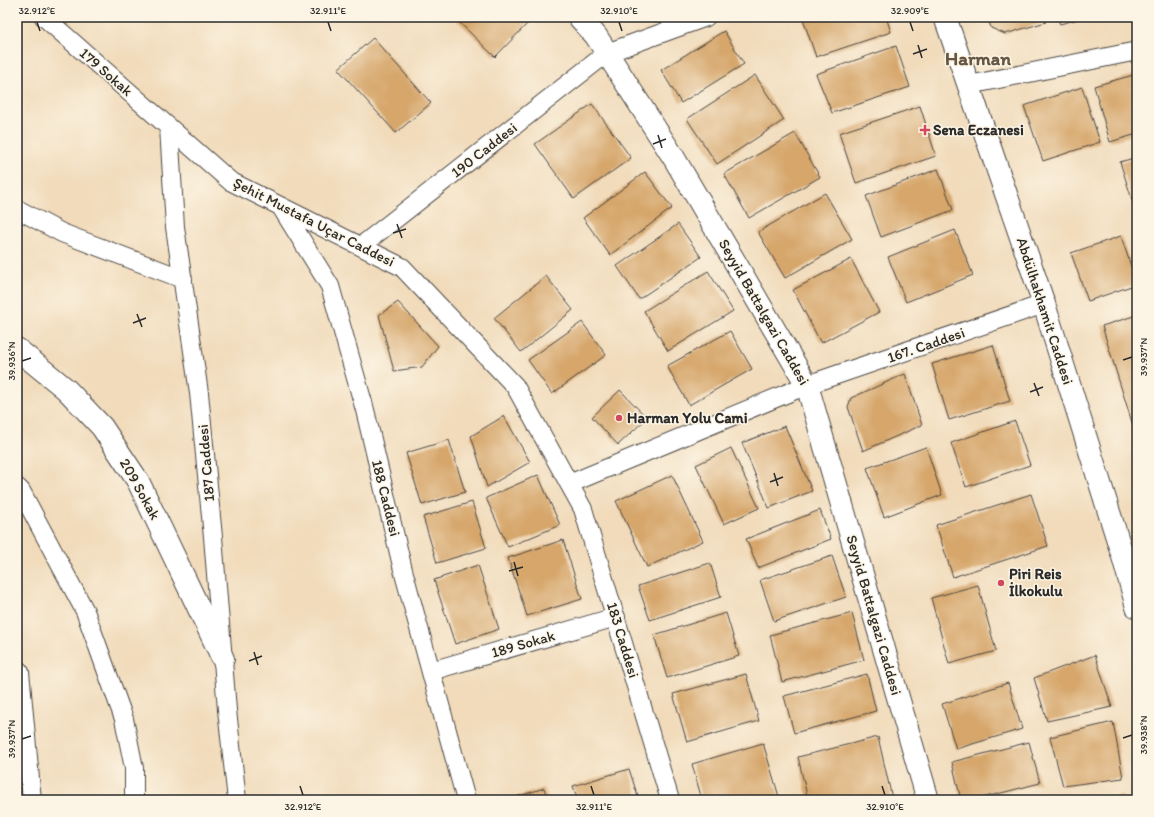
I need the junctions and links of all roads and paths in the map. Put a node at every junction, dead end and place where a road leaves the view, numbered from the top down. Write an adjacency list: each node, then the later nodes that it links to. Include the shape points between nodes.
1 (44, 17): 8 (street, 179 Sokak)
2 (579, 17): 6 (street, Seyyid Battalgazi Caddesi)
3 (945, 17): 7 (street, Abdülhakhamit Caddesi)
4 (698, 18): 6 (street, 190 Caddesi)
5 (1137, 52): 7 (street)
6 (607, 53): 11 (street, 190 Caddesi); 15 (street, Seyyid Battalgazi Caddesi, via 674,158)
7 (968, 85): 13 (street, Abdülhakhamit Caddesi)
8 (169, 127): 9 (street, Şehit Mustafa Uçar Caddesi, via 230,181); 12 (street, 187 Caddesi, via 175,227)
9 (282, 207): 11 (street, Şehit Mustafa Uçar Caddesi); 22 (street, 188 Caddesi, via 330,286 365,410 403,570)
10 (17, 209): 12 (street, via 62,232)
11 (361, 246): 16 (street, Şehit Mustafa Uçar Caddesi, via 402,267 515,386)
12 (183, 279): 20 (street, 187 Caddesi, via 199,393)
13 (1044, 304): 15 (street, 167. Caddesi); 18 (street, Abdülhakhamit Caddesi)
14 (17, 349): 20 (street, 209 Sokak, via 67,390 102,427 138,480)
15 (807, 385): 16 (street); 28 (street, Seyyid Battalgazi Caddesi)
16 (569, 484): 19 (street, 183 Caddesi, via 582,509)
17 (17, 487): 24 (street, via 84,611 124,719 134,768)
18 (1137, 607)
19 (616, 617): 22 (street, 189 Sokak); 27 (street, 183 Caddesi)
20 (223, 659): 25 (street, 187 Caddesi)
21 (17, 669): 23 (street, via 20,672)
22 (431, 671): 26 (street, 188 Caddesi)
23 (32, 800)
24 (134, 800)
25 (237, 800)
26 (466, 800)
27 (670, 800)
28 (928, 800)

